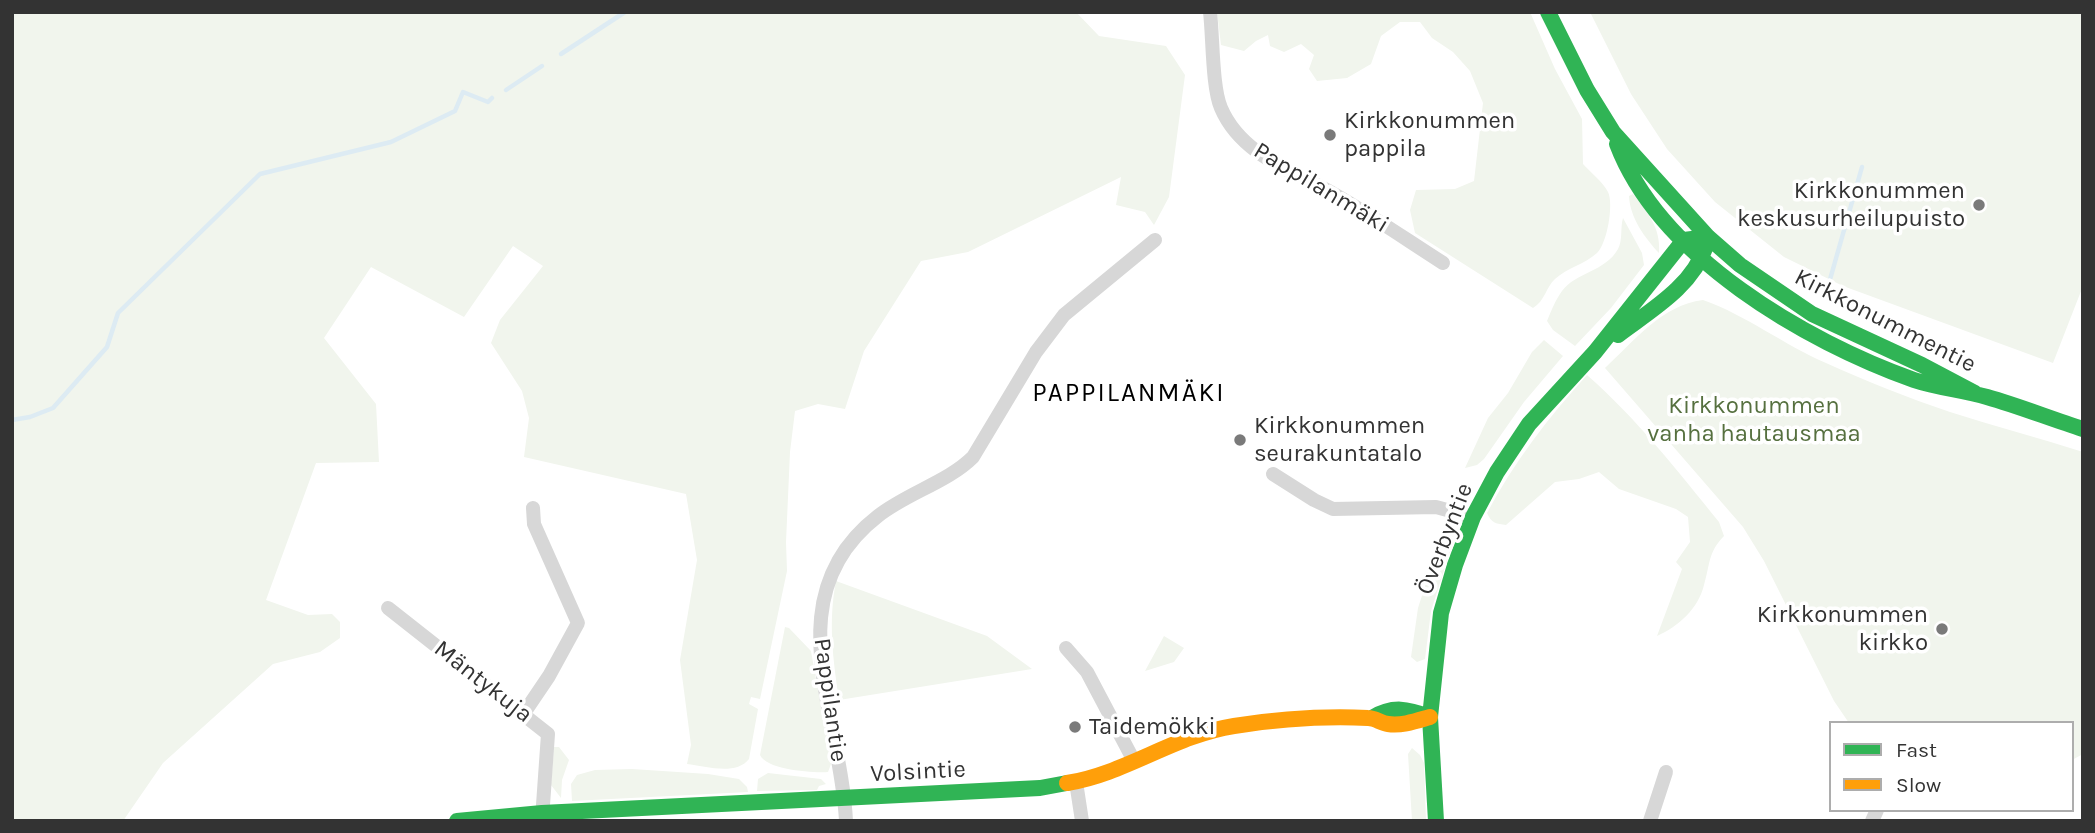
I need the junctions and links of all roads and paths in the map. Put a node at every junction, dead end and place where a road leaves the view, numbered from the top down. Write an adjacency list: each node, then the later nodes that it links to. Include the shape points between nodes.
1 (1210, 12): 8 (street, Pappilanmäki, via 1217,94 1225,117 1240,137 1264,158 1334,194)
2 (1548, 12): 3 (street)
3 (1613, 132): 4 (street, Kirkkonummentie); 6 (street, Kirkkonummentie, via 1637,185)
4 (1707, 237): 6 (street); 7 (street); 10 (street, Kirkkonummentie, via 1812,314)
5 (1156, 240): 22 (street, Pappilantie, via 1064,315 1036,352 974,457 963,468 878,516 841,556 823,602 819,651)
6 (1684, 240): 7 (street, Kirkkonummentie); 9 (street, Överbyntie)
7 (1704, 259): 9 (street, Överbyntie, via 1680,286); 10 (street, Kirkkonummentie, via 1758,303 1833,346 1933,386)
8 (1443, 263)
9 (1595, 352): 14 (street, Överbyntie, via 1530,424)
10 (1976, 393): 11 (street, Kirkkonummentie)
11 (2083, 429)
12 (1273, 474): 14 (street, via 1333,509 1436,507)
13 (533, 508): 17 (street, via 534,524 578,623)
14 (1473, 517): 18 (street, Överbyntie, via 1441,613)
15 (388, 608): 17 (street, Mäntykuja)
16 (1066, 648): 19 (street, via 1087,672)
17 (524, 713): 23 (street, Mäntykuja, via 548,734)
18 (1430, 717): 19 (street, Volsintie, via 1399,707 1372,718 1232,726 1179,741); 27 (street, Överbyntie)
19 (1134, 761): 21 (street, Volsintie)
20 (1666, 772): 28 (street)
21 (1076, 782): 22 (street, Volsintie, via 1016,790); 26 (street)
22 (845, 798): 23 (street, Volsintie); 25 (street, Pappilantie)
23 (542, 817): 24 (street, Volsintie)
24 (457, 821)
25 (846, 821)
26 (1082, 821)
27 (1436, 821)
28 (1650, 821)

